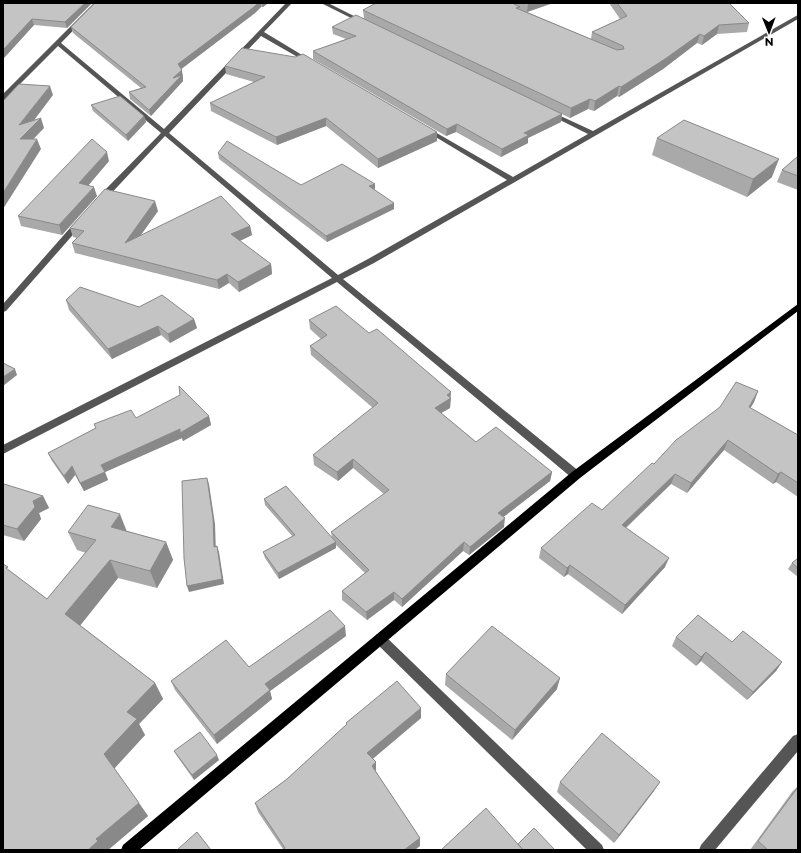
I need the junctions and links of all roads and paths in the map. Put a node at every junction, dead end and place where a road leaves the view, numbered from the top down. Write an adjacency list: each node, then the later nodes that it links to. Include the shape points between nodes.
1 (97, 3): 7 (street)
2 (289, 3): 6 (street)
3 (324, 3): 5 (street)
4 (798, 17): 13 (street)
5 (374, 27)
6 (261, 33): 8 (street); 12 (street)
7 (57, 42): 9 (street); 12 (street)
8 (315, 65)
9 (3, 98)
10 (544, 110): 13 (street)
11 (417, 124): 14 (street)
12 (164, 133): 15 (street); 17 (street, via 91,210)
13 (594, 134): 14 (street)
14 (513, 180): 15 (street)
15 (337, 278): 18 (street); 19 (street)
16 (798, 307): 19 (main road)
17 (3, 310)
18 (3, 450)
19 (576, 475): 20 (main road)
20 (380, 639): 22 (main road); 23 (street)
21 (798, 740): 24 (street)
22 (128, 850)
23 (597, 850)
24 (706, 850)

